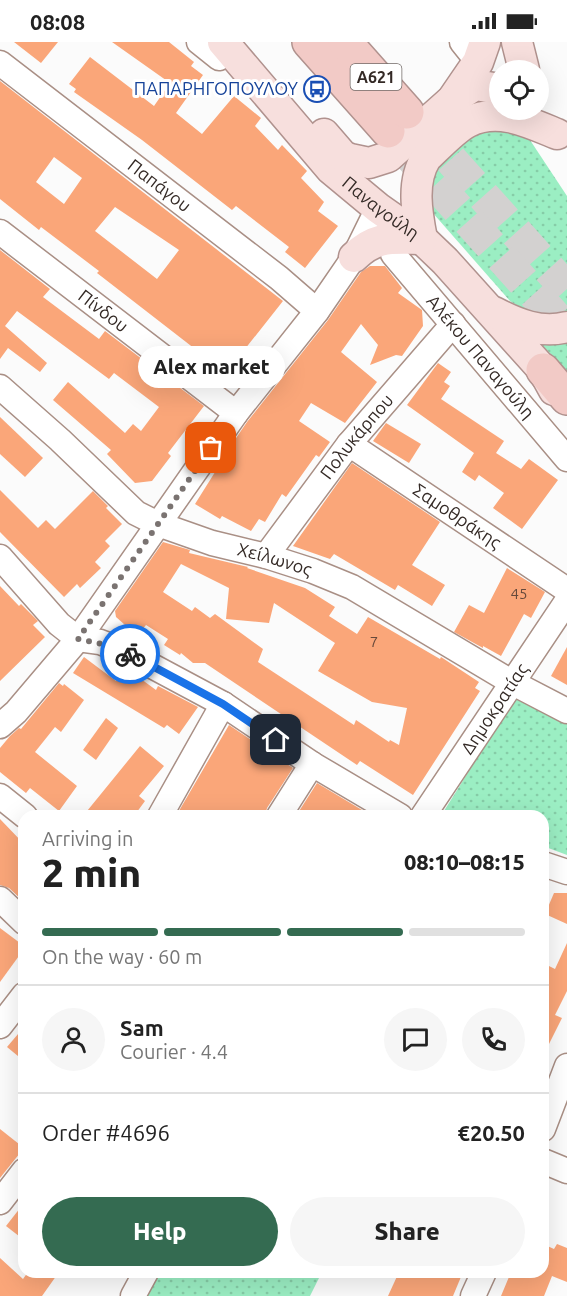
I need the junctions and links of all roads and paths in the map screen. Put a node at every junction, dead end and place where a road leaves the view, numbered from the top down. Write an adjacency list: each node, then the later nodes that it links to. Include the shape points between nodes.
1 (199, 42): 6 (street)
2 (247, 42): 12 (main road, Παναγούλη, via 343,156 369,163 388,158)
3 (309, 42): 12 (highway, Α621)
4 (345, 42): 12 (highway, Α621)
5 (517, 42): 7 (main road)
6 (221, 50): 14 (main road, Παναγούλη, via 331,169)
7 (520, 60)
8 (0, 63): 20 (street, Παπάγου)
9 (477, 73): 12 (main road, Παναγούλη); 13 (main road, via 494,116 509,116); 16 (main road, via 418,174 416,203)
10 (541, 120): 13 (main road)
11 (548, 120): 13 (main road)
12 (398, 131): 14 (main road)
13 (562, 142)
14 (378, 208): 16 (main road, Παναγούλη); 18 (street)
15 (0, 232): 26 (street, Πίνδου)
16 (422, 239): 18 (main road, via 378,241); 19 (main road, Παναγούλη)
17 (393, 254): 21 (street, Αλέκου Παναγούλη)
18 (354, 257): 20 (street)
19 (486, 308): 22 (main road, via 533,328); 23 (main road, Παναγούλη)
20 (317, 311): 26 (street)
21 (453, 324): 28 (street, Πολυκάρπου); 29 (street, Αλέκου Παναγούλη)
22 (567, 327)
23 (543, 370): 25 (highway); 27 (main road, Παναγούλη)
24 (0, 387): 30 (street, Χείλωνος, via 122,501)
25 (567, 398)
26 (236, 413): 30 (street)
27 (567, 413)
28 (349, 444): 31 (street, Πολυκάρπου); 33 (street, Σαμοθράκης)
29 (567, 459)
30 (158, 524): 31 (street, Χείλωνος); 35 (street)
31 (266, 556): 36 (street, Χείλωνος, via 352,587)
32 (0, 557): 35 (street, via 59,624)
33 (567, 590)
34 (567, 601): 36 (street, Δημοκρατίας)
35 (78, 639): 37 (street, via 118,648); 39 (street)
36 (513, 683): 38 (street, Χείλωνος); 46 (street, Δημοκρατίας)
37 (223, 704): 40 (street); 43 (street)
38 (567, 711)
39 (0, 726)
40 (312, 764): 44 (street); 45 (street)
41 (0, 796): 42 (street)
42 (18, 810)
43 (163, 810)
44 (283, 810)
45 (390, 810)
46 (427, 810)
47 (549, 866): 48 (street)
48 (567, 872)
49 (0, 899): 50 (street)
50 (18, 916)
51 (18, 1003): 52 (street)
52 (0, 1026)
53 (567, 1066): 54 (street)
54 (549, 1113)
55 (549, 1164): 56 (street)
56 (567, 1171)
57 (18, 1179): 58 (street)
58 (0, 1202)
59 (143, 1278): 61 (street)
60 (481, 1278): 62 (street)
61 (133, 1296)
62 (473, 1296)

